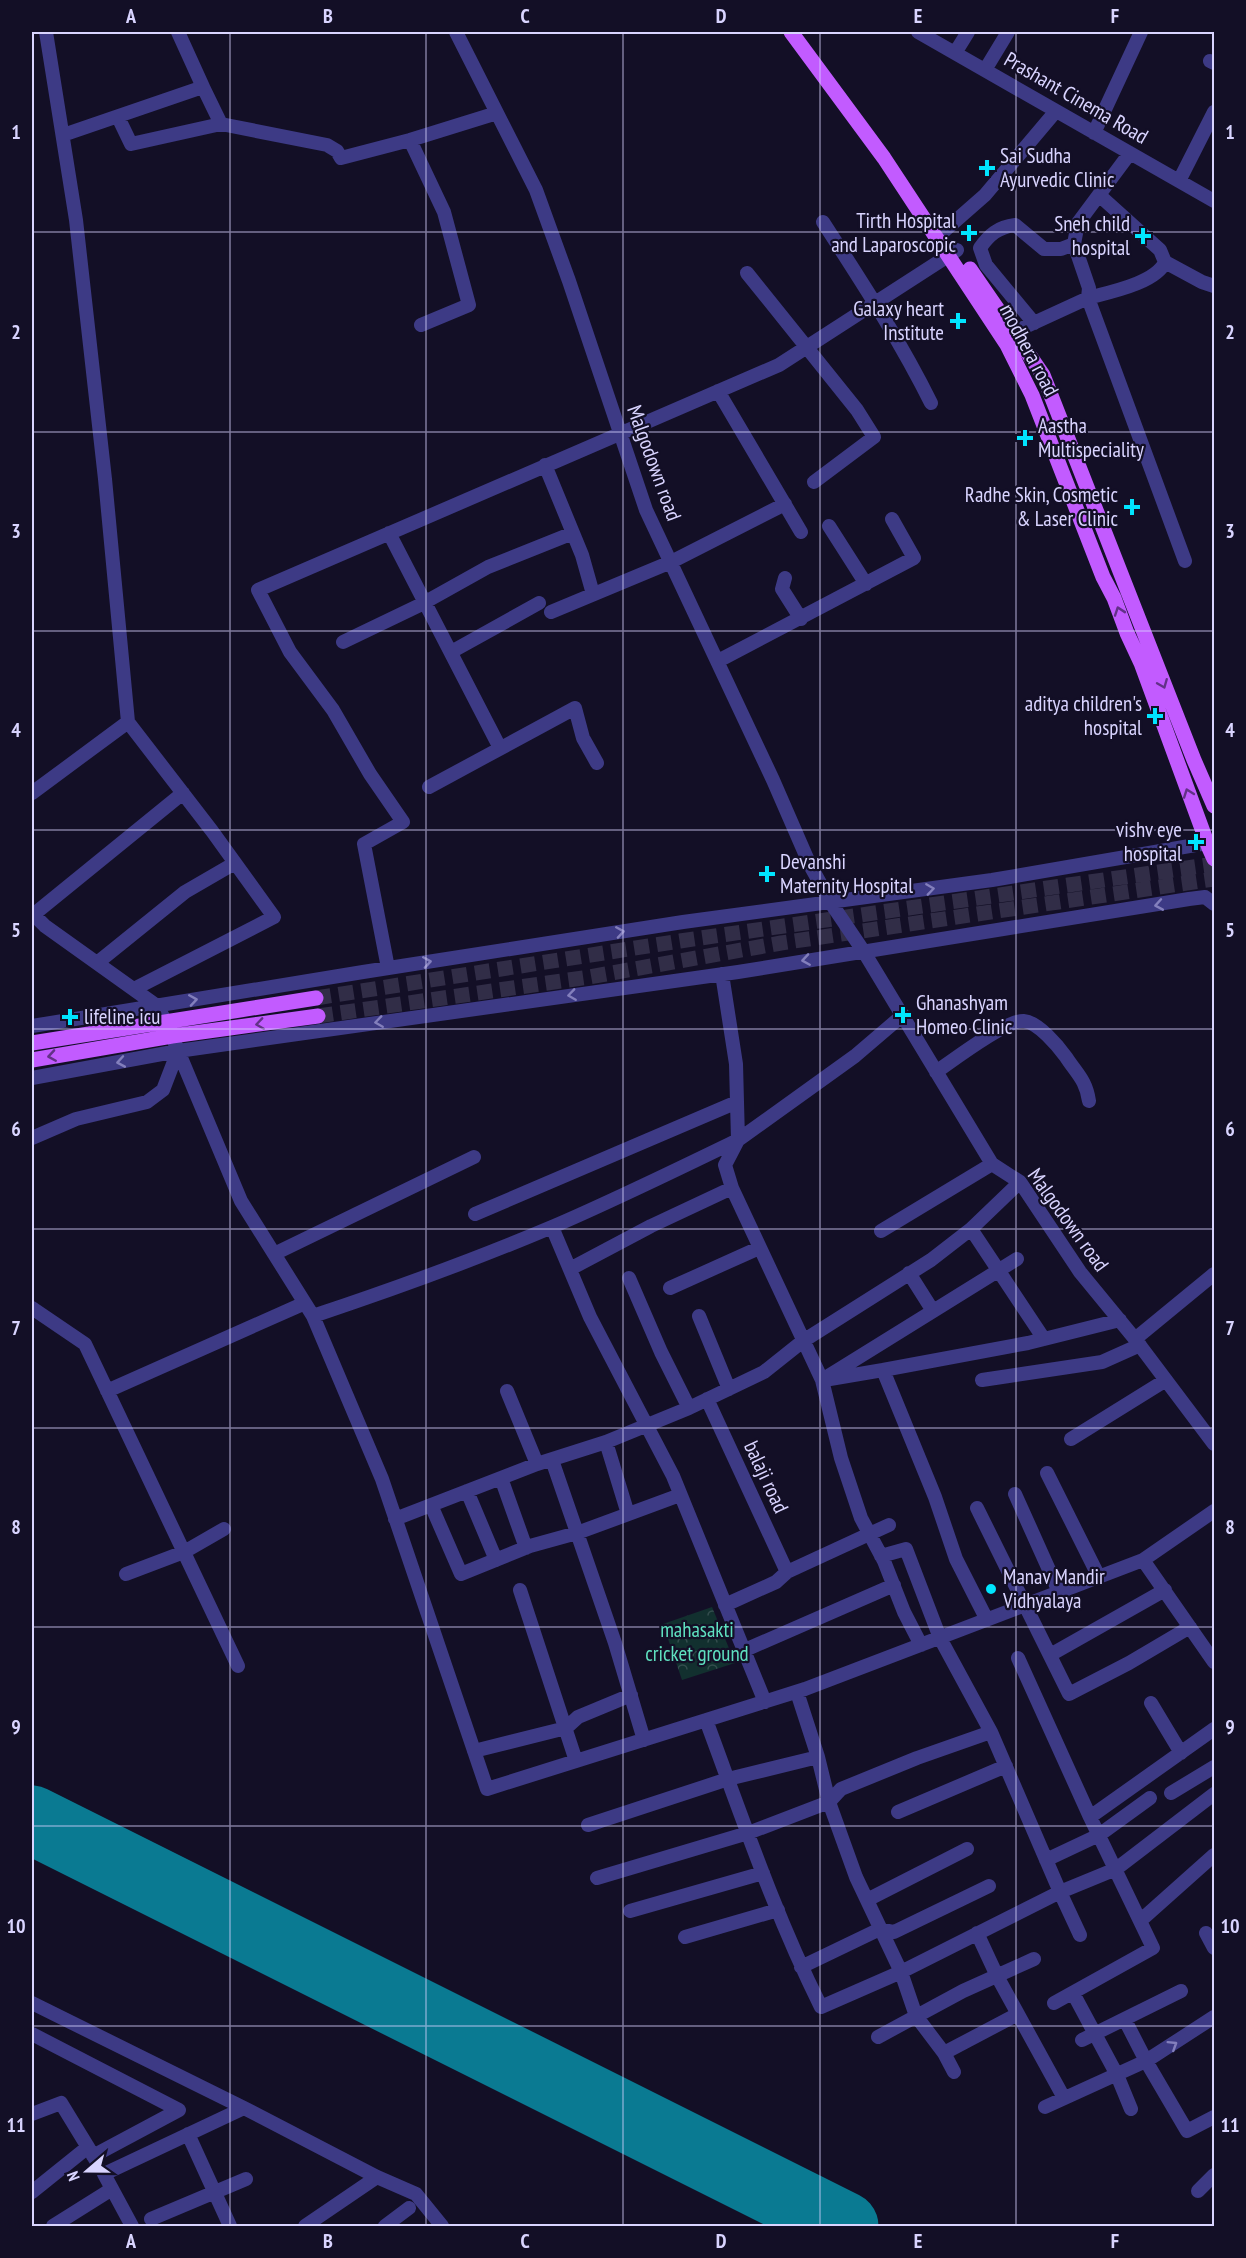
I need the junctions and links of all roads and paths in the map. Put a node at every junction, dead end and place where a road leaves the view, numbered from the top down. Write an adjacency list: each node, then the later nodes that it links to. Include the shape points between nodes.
1 (46, 32): 19 (street)
2 (178, 32): 12 (street)
3 (456, 32): 15 (street, Malgodown road)
4 (791, 32): 28 (main road, modhera road)
5 (801, 32): 26 (main road)
6 (918, 32): 10 (street, Prashant Cinema Road)
7 (968, 32): 10 (street)
8 (1008, 32): 11 (street)
9 (1141, 32): 18 (street)
10 (956, 53): 11 (street, Prashant Cinema Road)
11 (985, 70): 13 (street, Prashant Cinema Road)
12 (203, 87): 16 (street); 17 (street)
13 (1056, 111): 18 (street, Prashant Cinema Road); 26 (street, via 985,195)
14 (1215, 112): 22 (street)
15 (497, 113): 20 (street); 40 (street, Malgodown road, via 536,190)
16 (118, 117): 17 (street, via 131,144); 19 (street)
17 (221, 124): 20 (street, via 327,145 341,158)
18 (1094, 133): 21 (street, Prashant Cinema Road)
19 (63, 135): 62 (street, via 76,220)
20 (410, 140): 35 (street, via 444,212 469,305)
21 (1130, 153): 22 (street, Prashant Cinema Road); 23 (street)
22 (1179, 181): 24 (street, Prashant Cinema Road)
23 (1099, 195): 27 (street, via 1077,223); 29 (street, via 1161,250)
24 (1215, 201)
25 (823, 222): 33 (street)
26 (944, 231): 28 (main road)
27 (1074, 244): 32 (street); 34 (street, via 1044,249 1015,225 1003,226 988,236 980,249 986,265)
28 (953, 252): 33 (street); 36 (main road); 60 (main road, modhera road, one-way to 28, via 1103,577 1032,395)
29 (1166, 262): 31 (street); 32 (street, via 1154,275)
30 (747, 273): 37 (street)
31 (1215, 286)
32 (1089, 298): 34 (street); 49 (street)
33 (875, 303): 37 (street); 39 (street)
34 (1034, 323): 36 (street)
35 (421, 325)
36 (1014, 332): 60 (main road, via 1043,375)
37 (807, 347): 38 (street, via 779,365); 42 (street, via 874,437)
38 (718, 391): 40 (street); 43 (street)
39 (931, 403)
40 (620, 433): 41 (street); 50 (street, Malgodown road, via 646,510)
41 (545, 465): 47 (street); 48 (street)
42 (814, 482)
43 (785, 504): 46 (street); 50 (street)
44 (892, 519): 52 (street, via 914,558)
45 (829, 526): 52 (street)
46 (801, 532)
47 (389, 533): 54 (street); 79 (street, via 258,590 290,652 333,710 403,822 364,844)
48 (573, 533): 53 (street); 54 (street, via 488,567)
49 (1185, 561)
50 (671, 562): 53 (street); 61 (street, Malgodown road)
51 (784, 578): 57 (street, via 782,590)
52 (866, 584): 57 (street)
53 (593, 594): 56 (street)
54 (425, 602): 58 (street); 59 (street)
55 (539, 603): 59 (street)
56 (551, 612)
57 (801, 619): 61 (street)
58 (343, 642)
59 (451, 652): 63 (street)
60 (1147, 660): 68 (main road, one-way to 68); 69 (main road, modhera road, one-way to 60)
61 (718, 661): 75 (street, Malgodown road, via 810,866)
62 (128, 722): 66 (street); 67 (street)
63 (500, 748): 64 (street, via 575,708 583,738); 65 (street)
64 (597, 763)
65 (429, 787)
66 (32, 793)
67 (183, 793): 71 (street); 76 (street)
68 (1215, 806)
69 (1207, 843): 70 (main road, modhera road); 75 (street, one-way to 69)
70 (1215, 859)
71 (235, 863): 78 (street, via 185,892); 82 (street, via 274,917)
72 (1215, 864): 73 (main road)
73 (1215, 872)
74 (1211, 899): 77 (street, one-way to 77)
75 (831, 903): 77 (street, Malgodown road); 79 (street, one-way to 75)
76 (32, 914): 78 (street)
77 (864, 952): 80 (street, one-way to 80); 86 (street, Malgodown road)
78 (97, 963): 82 (street)
79 (388, 968): 81 (street)
80 (722, 974): 87 (street, one-way to 87); 96 (street, via 736,1064)
81 (308, 981): 84 (street); 85 (street, one-way to 81)
82 (134, 989): 85 (street)
83 (315, 998): 84 (main road)
84 (297, 1002): 89 (main road)
85 (157, 1006): 88 (street); 89 (street)
86 (903, 1015): 93 (street, Malgodown road); 98 (street, via 855,1056)
87 (320, 1023): 89 (main road, one-way to 89, via 300,1019); 91 (street)
88 (32, 1026)
89 (169, 1029): 90 (main road); 91 (street); 92 (main road, one-way to 92)
90 (32, 1043)
91 (178, 1052): 94 (street, one-way to 94); 97 (street, via 164,1090 147,1102 76,1119); 108 (street, via 241,1201)
92 (32, 1060)
93 (936, 1072): 95 (street, via 994,1033 1021,1020 1028,1021 1059,1047 1087,1085); 100 (street, Malgodown road)
94 (32, 1078)
95 (1089, 1101)
96 (737, 1102): 98 (street); 103 (street)
97 (32, 1137)
98 (738, 1140): 102 (street, via 725,1165); 104 (street)
99 (474, 1157): 108 (street)
100 (992, 1164): 101 (street, Malgodown road); 106 (street)
101 (1020, 1182): 105 (street); 121 (street, Malgodown road, via 1080,1272)
102 (732, 1188): 107 (street); 110 (street)
103 (474, 1214)
104 (552, 1227): 110 (street); 119 (street, via 392,1290)
105 (971, 1229): 111 (street); 112 (street)
106 (881, 1231)
107 (759, 1248): 115 (street); 123 (street)
108 (274, 1254): 116 (street)
109 (1017, 1259): 111 (street)
110 (570, 1269): 134 (street, via 590,1317)
111 (998, 1270): 118 (street); 122 (street)
112 (909, 1273): 118 (street); 123 (street)
113 (1215, 1274): 124 (street)
114 (629, 1278): 133 (street)
115 (670, 1288)
116 (305, 1303): 119 (street); 130 (street)
117 (32, 1308): 130 (street, via 85,1344)
118 (933, 1311): 126 (street)
119 (313, 1316): 149 (street)
120 (699, 1317): 129 (street)
121 (1120, 1320): 122 (street); 124 (street, Malgodown road)
122 (1044, 1339): 125 (street)
123 (803, 1341): 126 (street); 129 (street, via 764,1372)
124 (1138, 1342): 127 (street, via 1102,1362); 128 (street, Malgodown road)
125 (883, 1370): 126 (street); 168 (street, via 956,1559)
126 (822, 1380): 153 (street, via 841,1458)
127 (982, 1380)
128 (1166, 1380): 135 (street); 137 (street, Malgodown road)
129 (729, 1389): 132 (street)
130 (107, 1391): 155 (street)
131 (507, 1391): 139 (street)
132 (707, 1399): 133 (street); 159 (street, balaji road)
133 (690, 1408): 134 (street)
134 (646, 1425): 136 (street); 144 (street)
135 (1071, 1439)
136 (606, 1442): 138 (street); 148 (street)
137 (1215, 1444)
138 (552, 1460): 139 (street); 152 (street)
139 (537, 1464): 141 (street)
140 (1047, 1473): 161 (street)
141 (501, 1478): 142 (street); 154 (street)
142 (467, 1491): 145 (street); 157 (street)
143 (1015, 1494): 165 (street)
144 (680, 1495): 148 (street); 166 (street)
145 (431, 1505): 149 (street); 157 (street, via 461,1574)
146 (976, 1508): 167 (street)
147 (1215, 1511): 158 (street)
148 (628, 1514): 152 (street)
149 (396, 1519): 186 (street)
150 (889, 1525): 153 (street)
151 (224, 1528): 155 (street)
152 (577, 1533): 154 (street); 178 (street)
153 (870, 1535): 156 (street); 159 (street)
154 (526, 1548): 157 (street)
155 (184, 1552): 160 (street); 176 (street)
156 (881, 1556): 162 (street); 170 (street, via 906,1549)
157 (496, 1560)
158 (1143, 1560): 161 (street); 164 (street)
159 (787, 1572): 166 (street, via 776,1582)
160 (126, 1574)
161 (1098, 1577): 165 (street)
162 (894, 1585): 171 (street); 172 (street)
163 (520, 1590): 182 (street)
164 (1165, 1590): 169 (street); 173 (street)
165 (1059, 1592): 167 (street)
166 (725, 1605): 172 (street)
167 (1026, 1605): 168 (street); 173 (street)
168 (987, 1620): 170 (street)
169 (1190, 1627): 173 (street, via 1069,1694); 175 (street)
170 (940, 1638): 171 (street); 184 (street)
171 (921, 1645): 177 (street)
172 (745, 1650): 179 (street)
173 (1050, 1655)
174 (1018, 1658): 198 (street)
175 (1215, 1662)
176 (238, 1666)
177 (797, 1692): 179 (street); 188 (street)
178 (631, 1695): 182 (street, via 578,1717); 185 (street)
179 (765, 1702): 181 (street)
180 (1151, 1703): 187 (street)
181 (706, 1720): 185 (street); 192 (street)
182 (566, 1728): 186 (street); 189 (street)
183 (1215, 1730): 187 (street)
184 (991, 1732): 190 (street); 196 (street, via 841,1789)
185 (644, 1740): 189 (street)
186 (474, 1751): 189 (street, via 487,1789)
187 (1181, 1753): 198 (street)
188 (818, 1756): 192 (street); 196 (street)
189 (576, 1761)
190 (1006, 1766): 197 (street); 204 (street)
191 (1215, 1767): 193 (street)
192 (728, 1779): 199 (street); 200 (street)
193 (1171, 1793)
194 (1215, 1794): 205 (street)
195 (1150, 1798): 201 (street)
196 (830, 1802): 200 (street); 210 (street)
197 (898, 1812)
198 (1090, 1817): 201 (street)
199 (588, 1825)
200 (748, 1833): 206 (street); 207 (street)
201 (1099, 1835): 204 (street); 205 (street)
202 (967, 1849): 210 (street)
203 (1215, 1855): 213 (street)
204 (1047, 1860): 209 (street)
205 (1116, 1869): 209 (street); 213 (street)
206 (763, 1873): 211 (street); 212 (street)
207 (597, 1878)
208 (989, 1886): 214 (street, via 894,1932)
209 (1060, 1892): 215 (street); 217 (street)
210 (867, 1900): 214 (street)
211 (778, 1910): 218 (street); 221 (street)
212 (630, 1911)
213 (1140, 1921): 225 (street, via 1154,1948)
214 (880, 1929): 221 (street); 222 (street)
215 (976, 1933): 222 (street); 223 (street)
216 (1206, 1933): 219 (street)
217 (1080, 1935)
218 (685, 1937)
219 (1215, 1948)
220 (1034, 1959): 223 (street)
221 (801, 1967): 222 (street, via 821,2007)
222 (901, 1972): 229 (street)
223 (997, 1976): 228 (street); 229 (street)
224 (1180, 1991): 231 (street)
225 (1073, 1993): 227 (street); 232 (street)
226 (32, 2003): 242 (street)
227 (1054, 2003)
228 (1018, 2014): 236 (street); 240 (street)
229 (916, 2016): 234 (street); 236 (street)
230 (1215, 2017): 237 (street, one-way to 230)
231 (1125, 2020): 232 (street); 237 (street)
232 (1096, 2033): 235 (street); 239 (street)
233 (32, 2034): 247 (street, via 179,2110)
234 (878, 2037)
235 (1082, 2040)
236 (944, 2053): 238 (street)
237 (1146, 2061): 239 (street); 245 (street, via 1187,2131)
238 (954, 2072)
239 (1117, 2074): 240 (street); 243 (street)
240 (1064, 2098): 241 (street)
241 (1045, 2107)
242 (244, 2108): 246 (street); 250 (street)
243 (1131, 2109)
244 (32, 2114): 247 (street, via 61,2103)
245 (1215, 2117)
246 (188, 2134): 248 (street); 255 (street)
247 (91, 2151): 248 (street); 254 (street)
248 (104, 2174): 252 (street)
249 (1215, 2175): 253 (street)
250 (377, 2177): 261 (street); 263 (street, via 416,2194)
251 (246, 2179): 255 (street)
252 (112, 2189): 258 (street); 259 (street)
253 (1198, 2191)
254 (32, 2192)
255 (214, 2193): 257 (street); 260 (street)
256 (409, 2208): 262 (street)
257 (151, 2219)
258 (53, 2226)
259 (132, 2226)
260 (230, 2226)
261 (305, 2226)
262 (385, 2226)
263 (442, 2226)

